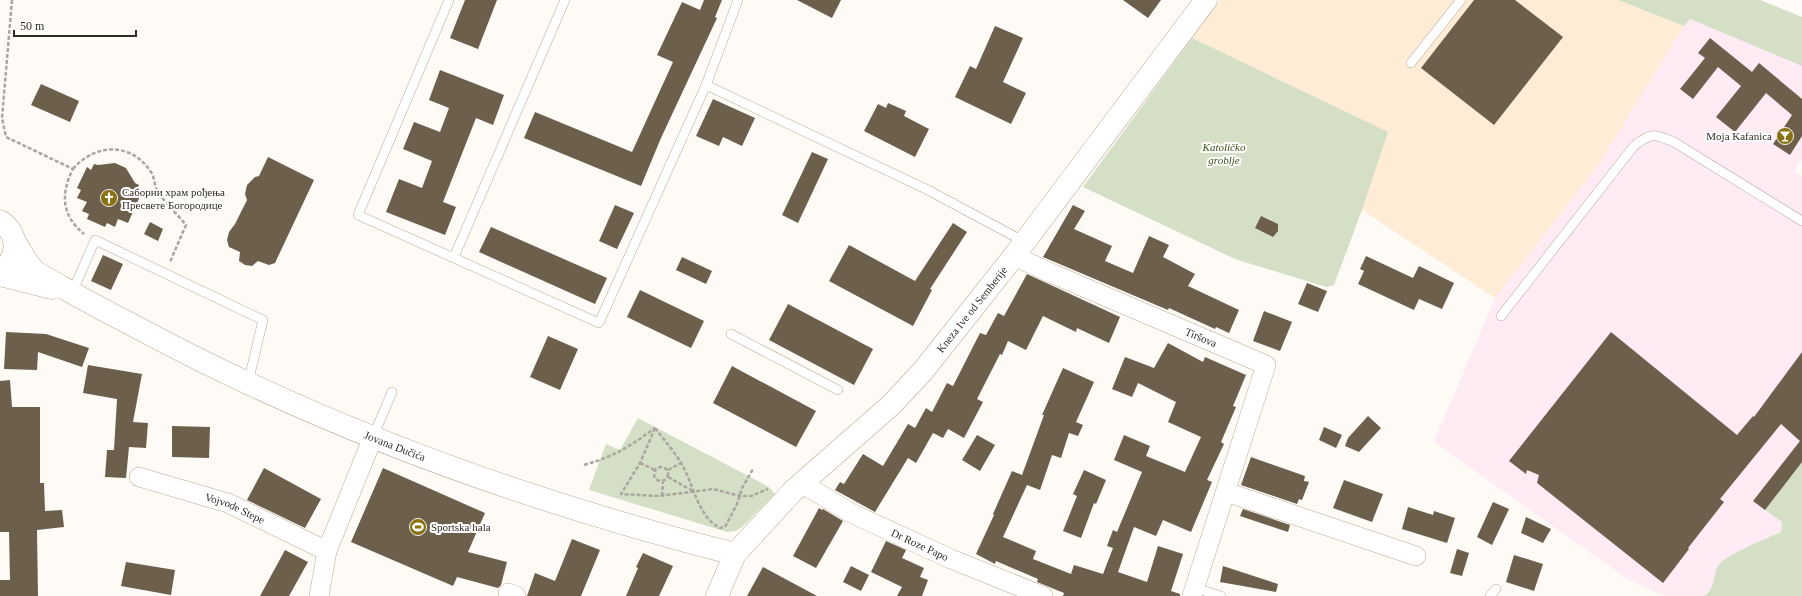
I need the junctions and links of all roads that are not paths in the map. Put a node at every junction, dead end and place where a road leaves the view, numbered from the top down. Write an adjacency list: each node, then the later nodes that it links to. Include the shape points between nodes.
1 (449, 0): 12 (lane, via 358,215)
2 (565, 0): 12 (lane)
3 (738, 0): 7 (lane)
4 (1206, 0): 11 (street, Kneza Ive od Semberije)
5 (1461, 0): 6 (lane)
6 (1411, 63)
7 (706, 85): 11 (lane, via 926,189); 12 (lane, via 599,323)
8 (0, 221): 10 (street, via 11,232)
9 (1802, 221): 15 (lane, via 1674,142 1656,135 1645,138 1634,146)
10 (15, 242): 13 (street, via 14,255 8,266); 14 (street, via 34,271)
11 (1020, 249): 22 (street, Kneza Ive od Semberije, via 923,371 891,405); 23 (street, Tiršova, via 1053,274 1266,365)
12 (454, 257)
13 (0, 273): 14 (street)
14 (72, 293): 17 (street, Jovana Dučića, via 159,340); 17 (lane, via 95,240 263,320)
15 (1501, 316)
16 (731, 334): 18 (lane)
17 (248, 383): 20 (street, Jovana Dučića)
18 (838, 390)
19 (392, 392): 20 (lane)
20 (373, 438): 24 (street); 25 (street, Jovana Dučića, via 534,496 630,526)
21 (138, 477): 24 (street, Vojvode Stepe, via 228,502)
22 (803, 484): 25 (street, Kneza Ive od Semberije, via 793,491); 31 (street, Dr Roze Papo, via 850,513 958,562)
23 (1226, 492): 26 (street); 28 (street, Tiršova)
24 (327, 551): 29 (street)
25 (735, 554): 30 (street, Kneza Ive od Semberije)
26 (1416, 556)
27 (1496, 589): 33 (lane)
28 (1193, 592): 32 (lane)
29 (318, 596)
30 (717, 596)
31 (1043, 596)
32 (1221, 596)
33 (1490, 596)

